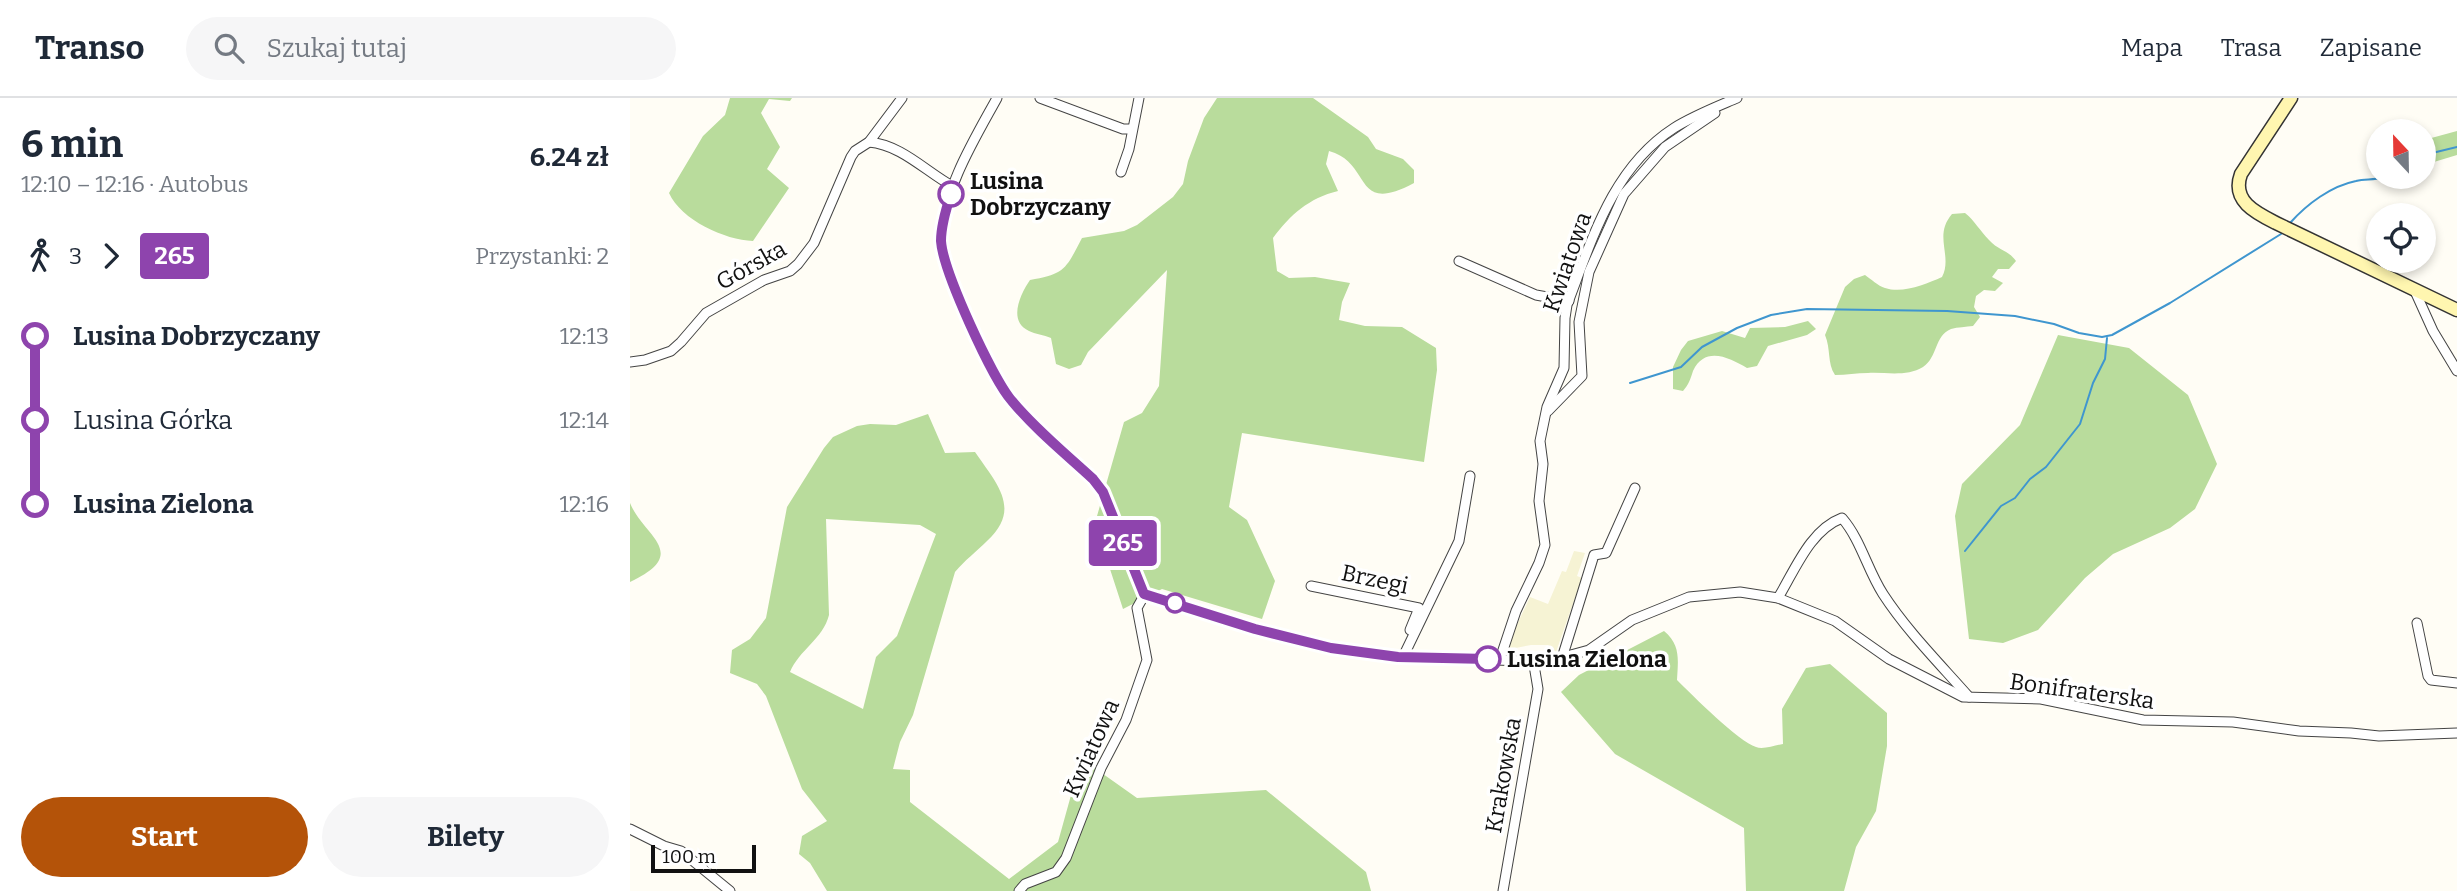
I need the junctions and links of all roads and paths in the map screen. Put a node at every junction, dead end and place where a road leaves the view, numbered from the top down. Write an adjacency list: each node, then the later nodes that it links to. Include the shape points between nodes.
1 (902, 98): 9 (street, Górska)
2 (997, 98): 11 (street)
3 (1040, 98): 8 (street)
4 (1139, 98): 8 (street)
5 (1737, 98): 14 (street, Kwiatowa, via 1676,126 1623,176)
6 (1743, 98): 18 (street, via 1667,145 1624,194 1589,272 1580,322 1582,376)
7 (2291, 98): 13 (street, via 2241,174 2242,200 2258,214)
8 (1132, 129): 10 (street)
9 (869, 142): 11 (street, via 918,162); 16 (street, Górska, via 851,157 814,243 798,264 706,313 671,351)
10 (1121, 172)
11 (954, 187): 22 (street, via 941,238 947,269 970,323 1010,399 1103,492)
12 (1459, 261): 14 (street, via 1536,295)
13 (2414, 289): 15 (street); 17 (street)
14 (1569, 301): 18 (street, Kwiatowa, via 1564,368)
15 (2457, 310)
16 (630, 362)
17 (2457, 371)
18 (1546, 412): 27 (street, Kwiatowa, via 1539,501 1545,545)
19 (1470, 476): 25 (street, via 1459,541)
20 (1635, 488): 26 (street, via 1606,553 1594,555)
21 (1311, 586): 25 (street, Brzegi, via 1419,608)
22 (1144, 594): 25 (street, via 1331,648); 34 (street, Kwiatowa, via 1137,608 1147,660 1126,720 1101,768 1066,858 1056,872)
23 (1778, 598): 26 (street, Bonifraterska, via 1740,592 1689,597 1632,621 1589,650); 30 (street, Bonifraterska, via 1835,621 1912,672); 30 (street, via 1812,540 1842,518 1885,597)
24 (2417, 623): 29 (street, via 2428,676)
25 (1400, 657): 27 (street)
26 (1562, 658): 28 (street, Bonifraterska)
27 (1500, 659): 28 (street)
28 (1534, 665): 35 (street, Krakowska, via 1538,689)
29 (2457, 683)
30 (1969, 697): 31 (street, Bonifraterska, via 2041,699 2143,720 2233,722 2379,736)
31 (2457, 733)
32 (630, 829): 33 (street, via 681,851)
33 (730, 891)
34 (1019, 891)
35 (1503, 891)

